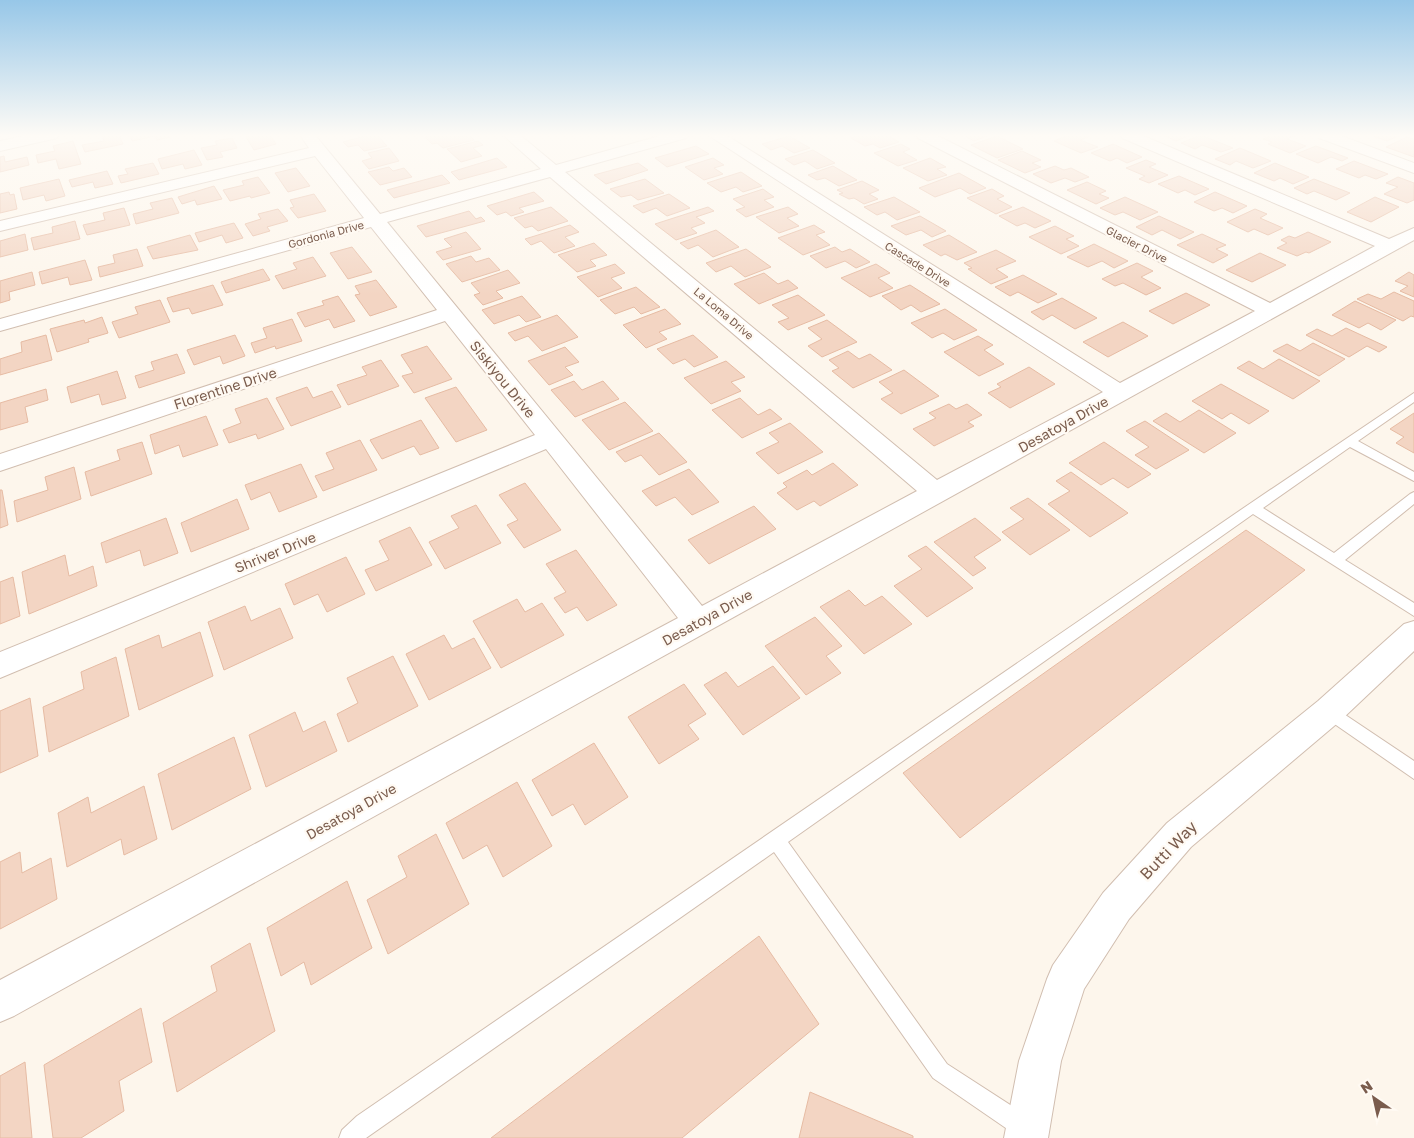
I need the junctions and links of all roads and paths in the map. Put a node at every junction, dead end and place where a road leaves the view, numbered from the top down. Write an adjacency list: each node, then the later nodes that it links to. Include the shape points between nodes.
1 (143, 188): 9 (street)
2 (349, 188): 8 (street, Siskiyou Drive)
3 (492, 188): 8 (street, Gordonia Drive)
4 (573, 188): 20 (street, La Loma Drive)
5 (799, 188): 14 (street, Cascade Drive)
6 (1028, 188): 11 (street, Glacier Drive)
7 (1267, 188): 10 (street)
8 (375, 221): 12 (street, Siskiyou Drive); 13 (street, Gordonia Drive)
9 (0, 226)
10 (1402, 240): 11 (street, Desatoya Drive)
11 (1270, 311): 14 (street, Desatoya Drive)
12 (449, 313): 16 (street, Siskiyou Drive); 18 (street, Florentine Drive)
13 (0, 324)
14 (1120, 392): 20 (street, Desatoya Drive)
15 (1414, 397): 17 (lane)
16 (551, 438): 25 (street, Siskiyou Drive); 27 (street, Shriver Drive)
17 (1350, 442): 19 (lane); 22 (lane)
18 (0, 463)
19 (1414, 477)
20 (936, 493): 25 (street, Desatoya Drive)
21 (1414, 497): 23 (lane)
22 (1253, 508): 23 (lane); 30 (lane)
23 (1335, 560): 24 (lane)
24 (1414, 610)
25 (698, 622): 31 (street, Desatoya Drive)
26 (1414, 633): 28 (street, Butti Way)
27 (0, 665)
28 (1329, 711): 29 (lane); 32 (street, Butti Way, via 1179,835 1116,906 1067,979 1040,1061)
29 (1414, 771)
30 (776, 840): 32 (lane, via 940,1071); 33 (lane, via 365,1124)
31 (0, 1002)
32 (1027, 1134)
33 (350, 1138)

